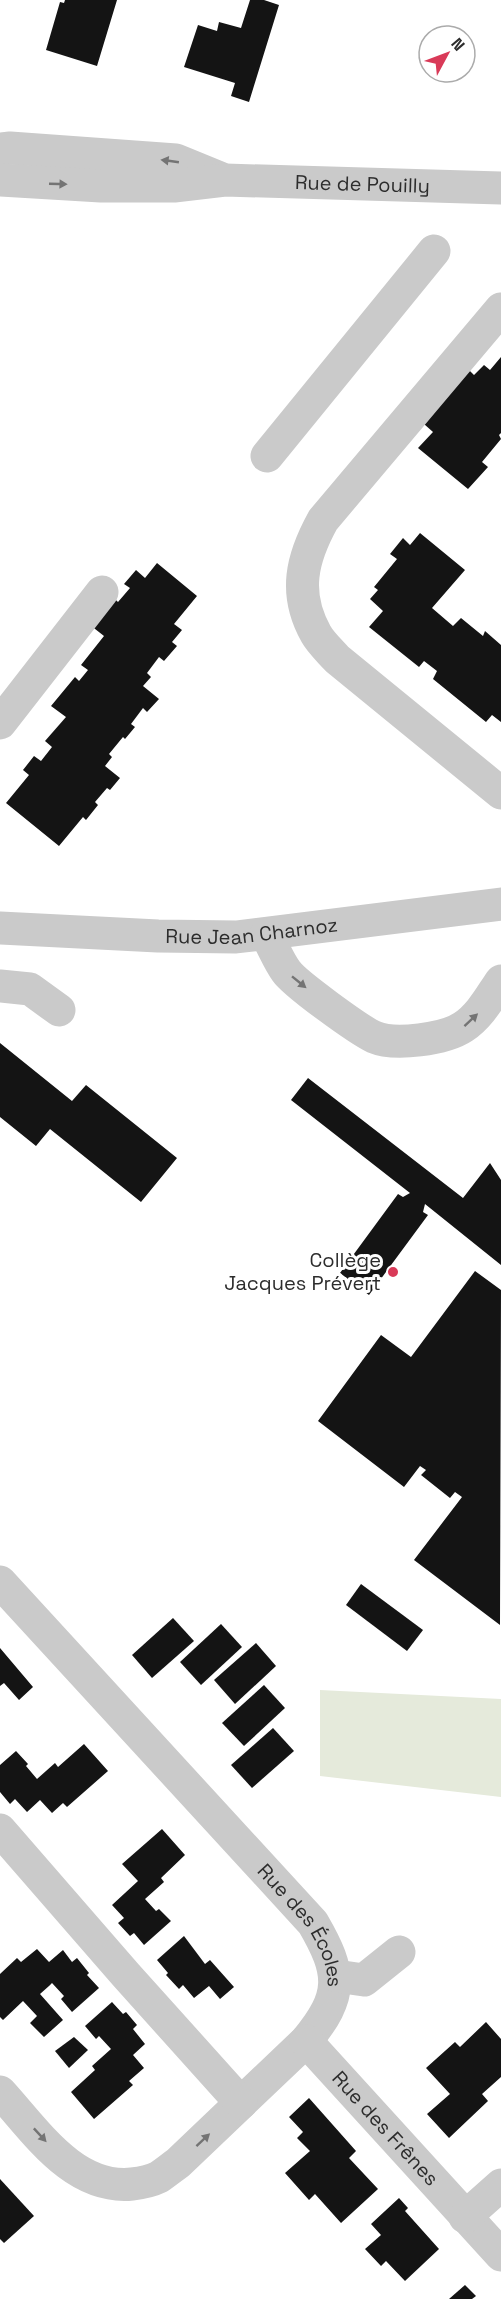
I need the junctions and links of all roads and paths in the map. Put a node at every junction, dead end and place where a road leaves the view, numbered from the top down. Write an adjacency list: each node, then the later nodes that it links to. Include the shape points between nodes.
1 (0, 149): 3 (street, Rue de Pouilly, one-way to 1, via 176,160)
2 (0, 180): 3 (street, Rue de Pouilly, one-way to 3, via 101,186 174,186)
3 (225, 180): 4 (street, Rue de Pouilly)
4 (501, 188)
5 (434, 251): 7 (street)
6 (501, 309): 10 (street, via 323,520 309,545 301,579 316,635 337,658)
7 (267, 456)
8 (102, 592): 9 (street)
9 (0, 723)
10 (501, 793)
11 (501, 904): 13 (street, Rue Jean Charnoz)
12 (0, 928): 13 (street, Rue Jean Charnoz, via 159,936)
13 (266, 935): 14 (street, one-way to 14, via 287,972 376,1038 409,1041 441,1037 462,1028 476,1016)
14 (501, 981)
15 (0, 986): 16 (street, via 30,989)
16 (58, 1010)
17 (0, 1582): 20 (street, Rue des Écoles, via 313,1923 329,1951)
18 (0, 1830): 23 (street)
19 (399, 1952): 20 (street, via 364,1980)
20 (336, 1976): 21 (street, Rue des Écoles, via 332,2000 322,2022)
21 (306, 2041): 23 (street, Rue des Écoles); 25 (street, Rue des Frênes)
22 (0, 2092): 23 (street, Rue des Écoles, one-way to 23, via 60,2157 83,2175 106,2184 157,2178)
23 (241, 2103)
24 (501, 2185): 25 (street)
25 (465, 2217): 26 (street, Rue des Frênes)
26 (501, 2255)

